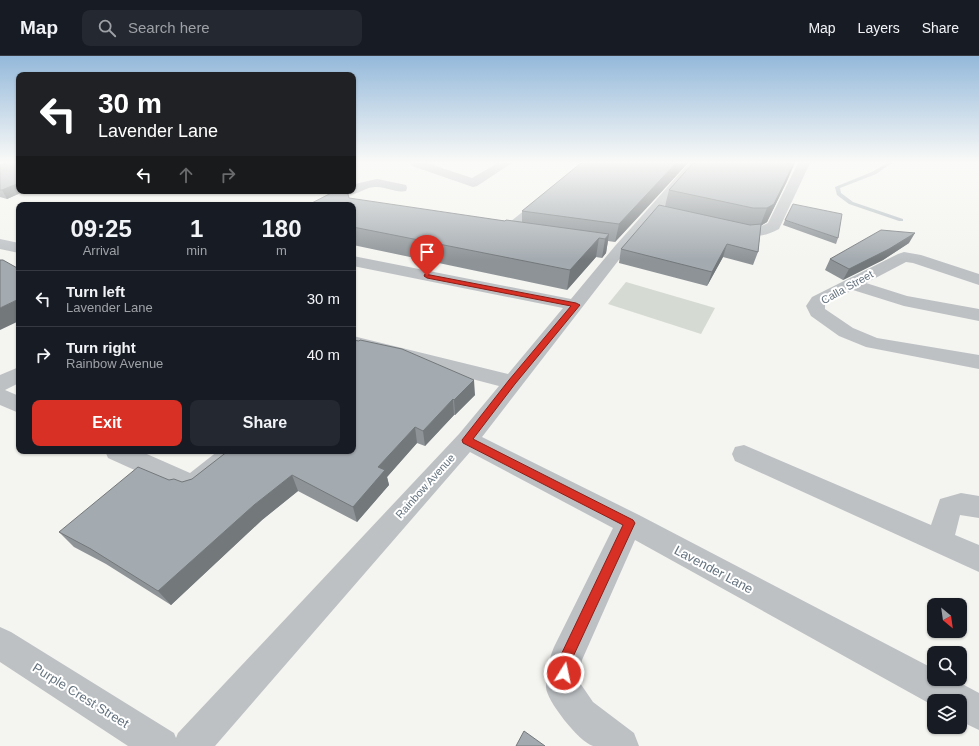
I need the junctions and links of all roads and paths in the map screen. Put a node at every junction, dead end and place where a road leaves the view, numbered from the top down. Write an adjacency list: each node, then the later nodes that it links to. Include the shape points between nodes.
1 (345, 195): 5 (street)
2 (549, 195): 8 (street)
3 (673, 195): 15 (street, Rainbow Avenue, via 661,212 612,248)
4 (789, 195): 6 (street, via 774,226 763,232)
5 (340, 198)
6 (715, 225)
7 (490, 230): 8 (street)
8 (506, 232): 9 (street)
9 (528, 235)
10 (0, 244): 11 (street)
11 (16, 247)
12 (356, 262): 15 (street)
13 (979, 280): 14 (street, Calla Street, via 909,256 901,257)
14 (853, 284): 16 (street, via 904,301); 18 (street, Calla Street, via 818,301 815,306 817,312 859,338 873,343)
15 (576, 305): 20 (street, Rainbow Avenue)
16 (979, 315)
17 (357, 347): 20 (street)
18 (979, 362)
19 (16, 376): 21 (street)
20 (512, 382): 24 (street, Rainbow Avenue)
21 (0, 384)
22 (0, 396): 23 (street)
23 (16, 404)
24 (467, 440): 29 (street, Lavender Lane); 37 (street, Rainbow Avenue)
25 (123, 454): 26 (street, via 192,486)
26 (231, 454)
27 (744, 454): 30 (street)
28 (979, 507): 30 (street, via 961,504 949,507)
29 (629, 523): 33 (street, Lavender Lane); 38 (street, via 566,659 563,688 581,714)
30 (940, 541): 31 (street)
31 (979, 559)
32 (0, 644): 36 (street, Purple Crest Street)
33 (946, 694)
34 (967, 705): 35 (street, Lavender Lane)
35 (979, 712)
36 (161, 746)
37 (191, 746)
38 (621, 746)

